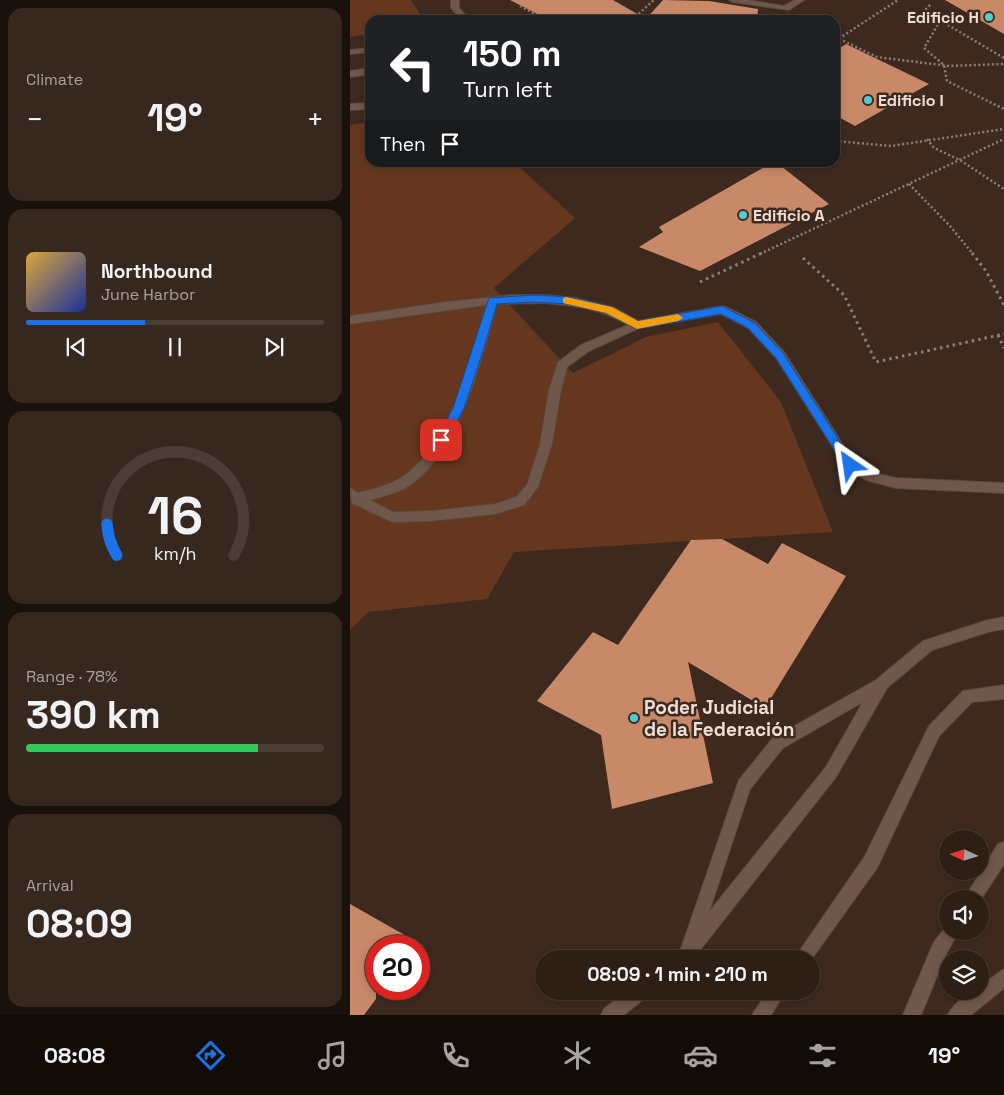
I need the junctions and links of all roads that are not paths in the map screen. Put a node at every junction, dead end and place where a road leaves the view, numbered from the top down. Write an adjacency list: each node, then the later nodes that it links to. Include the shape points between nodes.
1 (455, 0): 4 (street, via 455,8)
2 (733, 0): 3 (street, via 784,8)
3 (800, 0)
4 (461, 15)
5 (365, 50): 6 (street)
6 (350, 52)
7 (365, 72): 8 (street)
8 (350, 74)
9 (365, 106): 10 (street)
10 (350, 107)
11 (493, 300): 12 (street); 13 (street, via 568,300 609,310); 15 (street, via 458,408 432,456 411,478 386,492)
12 (350, 320)
13 (637, 325): 14 (street, via 722,310 752,325 780,355 850,465 870,477 896,483); 15 (street, via 584,348 562,365 546,444 532,488 520,501 495,509 392,517)
14 (1004, 488)
15 (353, 496)
16 (1004, 623): 17 (street, via 928,645)
17 (882, 683): 22 (street, via 778,743 744,785); 23 (street, via 830,772)
18 (1004, 692): 24 (street, via 968,696 934,731 871,862)
19 (1004, 850): 20 (street)
20 (978, 890)
21 (945, 940): 30 (street)
22 (686, 950)
23 (690, 950)
24 (808, 950)
25 (1004, 977): 31 (street)
26 (629, 1000): 28 (street)
27 (772, 1000): 29 (street)
28 (610, 1015)
29 (761, 1015)
30 (912, 1015)
31 (957, 1015)

